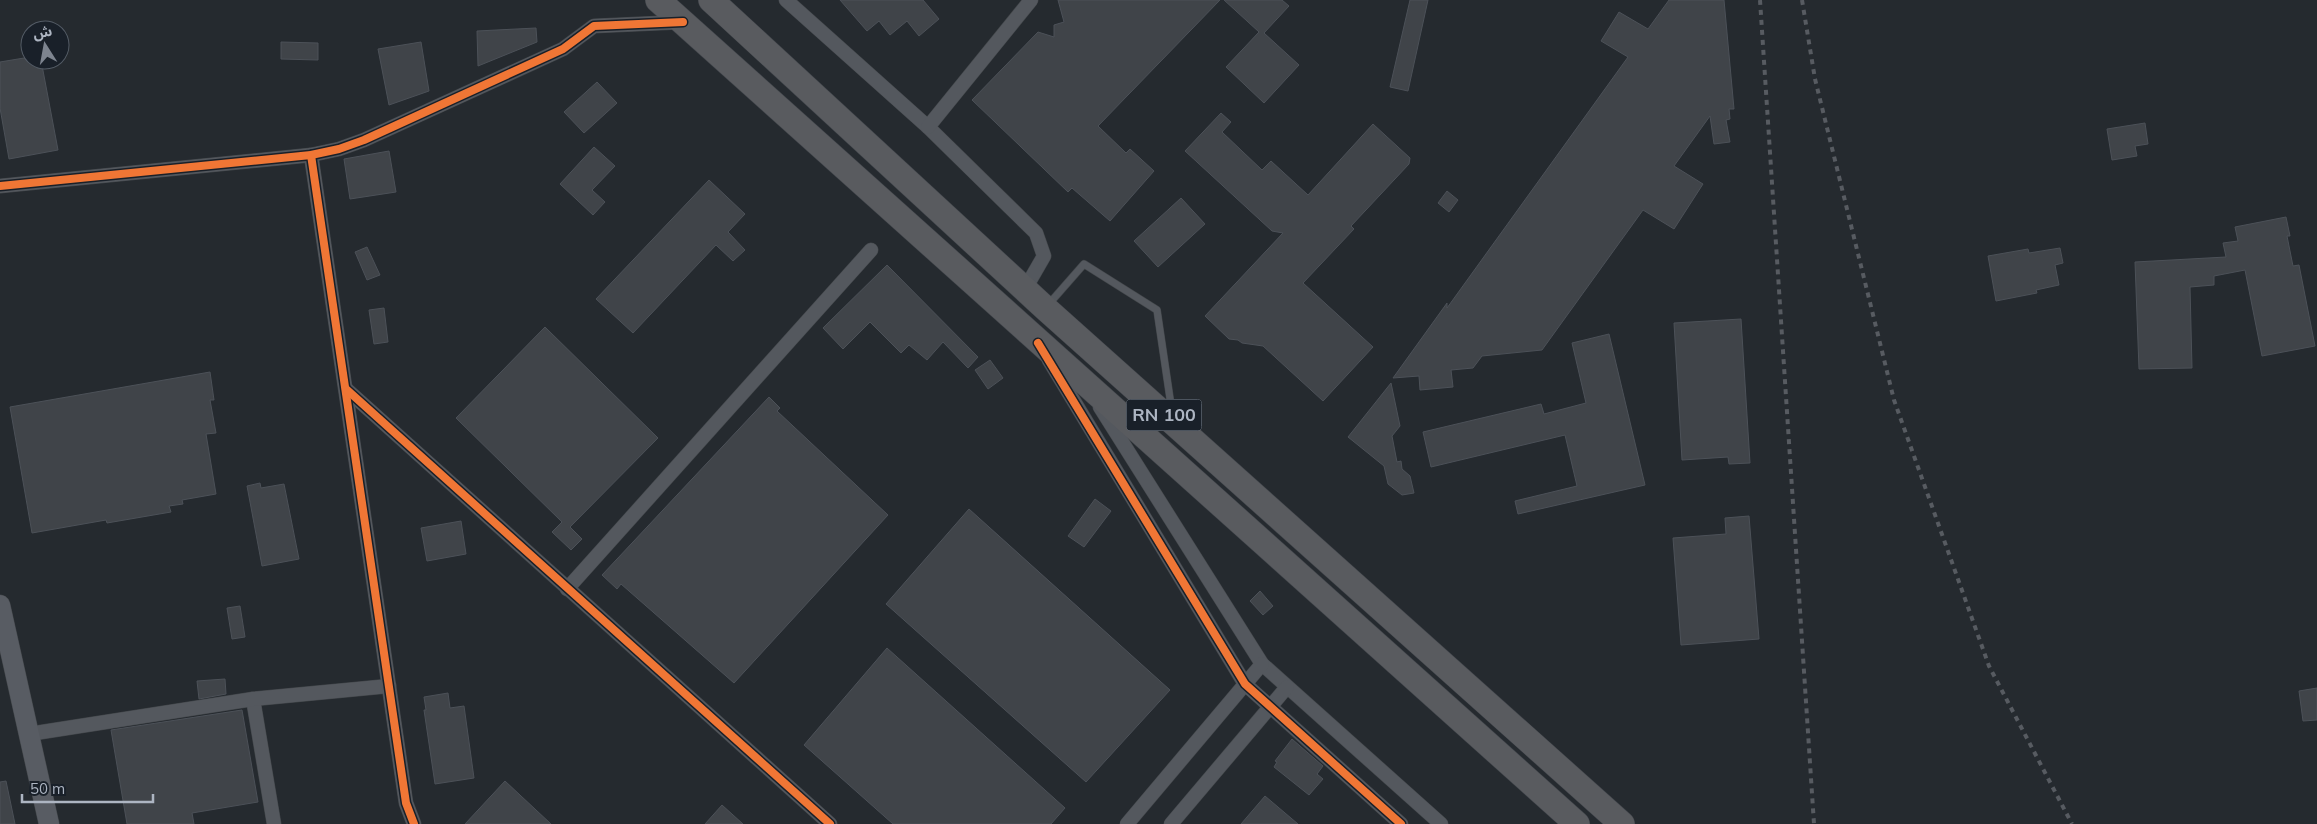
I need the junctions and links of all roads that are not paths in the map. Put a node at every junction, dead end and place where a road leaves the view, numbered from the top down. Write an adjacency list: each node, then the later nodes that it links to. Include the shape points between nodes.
1 (658, 0): 5 (highway, RN 100)
2 (711, 0): 10 (highway, RN 100)
3 (786, 0): 6 (street)
4 (1032, 0): 6 (street)
5 (683, 22): 7 (street, via 594,26 563,49 373,136); 12 (highway, RN 100)
6 (928, 127): 10 (street, via 1036,233 1044,256)
7 (311, 155): 8 (street); 14 (street)
8 (0, 186)
9 (871, 250): 16 (street)
10 (1024, 289): 11 (highway, RN 100)
11 (1045, 308): 15 (highway, RN 100); 15 (lane, via 1084,264 1157,310)
12 (1038, 343): 13 (highway, RN 100); 19 (street)
13 (1087, 386): 18 (street); 33 (highway, RN 100)
14 (346, 389): 16 (street); 20 (street)
15 (1173, 422): 34 (highway, RN 100)
16 (567, 589): 28 (street)
17 (0, 605): 24 (main road)
18 (1262, 664): 19 (street); 21 (street)
19 (1245, 684): 23 (street); 29 (street)
20 (389, 686): 22 (street); 27 (street, via 406,803)
21 (1287, 687): 23 (street); 32 (street)
22 (253, 698): 24 (street); 26 (street)
23 (1270, 707): 30 (street); 31 (street)
24 (29, 734): 25 (main road)
25 (49, 824)
26 (274, 824)
27 (414, 824)
28 (830, 824)
29 (1127, 824)
30 (1171, 824)
31 (1401, 824)
32 (1441, 824)
33 (1577, 824)
34 (1622, 824)

